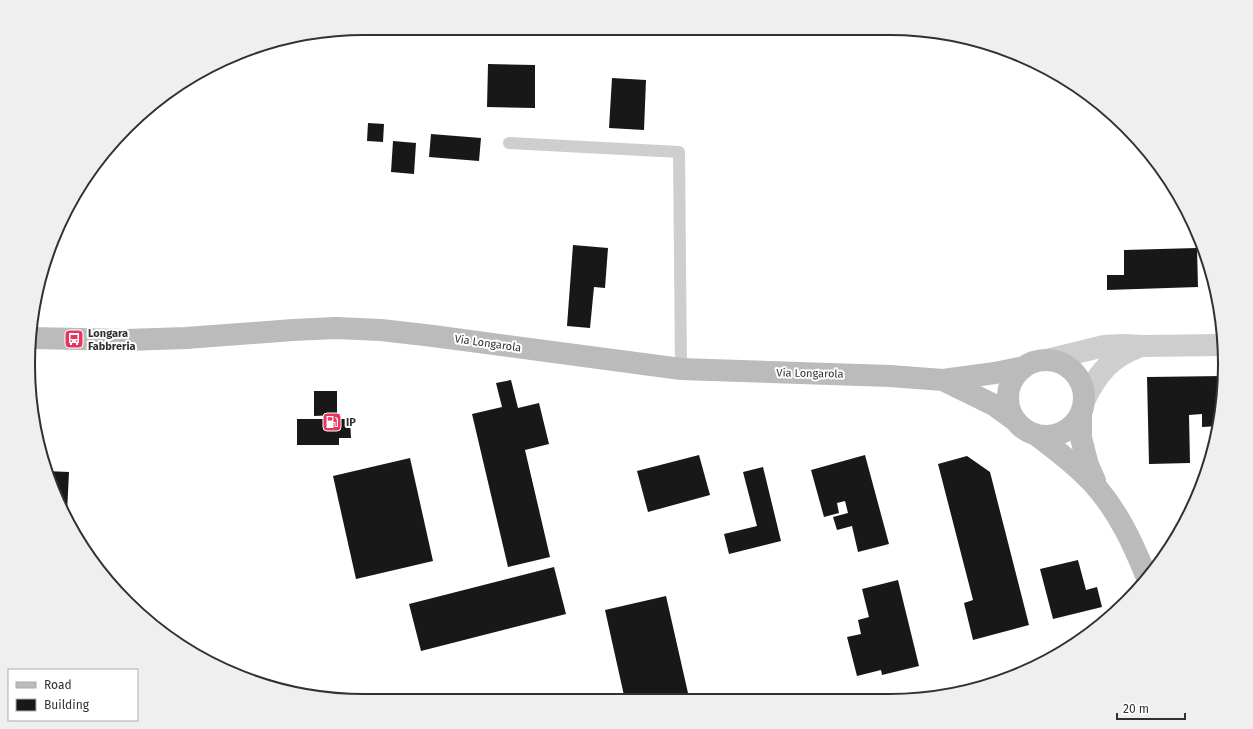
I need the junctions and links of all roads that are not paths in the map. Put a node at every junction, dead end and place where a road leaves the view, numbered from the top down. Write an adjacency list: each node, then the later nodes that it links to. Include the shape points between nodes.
1 (509, 143): 7 (lane, via 679,152)
2 (36, 338): 7 (street, Via Longarola, via 186,338 336,328 433,336)
3 (1142, 346): 4 (street); 5 (street, via 1104,346); 9 (street, via 1125,352 1109,364 1090,389)
4 (1217, 346)
5 (1047, 360): 6 (street, via 1038,360); 9 (street, via 1057,361 1074,372 1084,390)
6 (1024, 367): 8 (street, Via Longarola); 10 (street, via 1016,374 1008,392 1008,402)
7 (681, 369): 8 (street, Via Longarola)
8 (943, 380): 10 (street, Via Longarola, via 994,405)
9 (1082, 407): 11 (street, via 1075,422 1067,430 1046,436); 12 (street, via 1081,438)
10 (1016, 421): 11 (street, via 1021,427)
11 (1035, 434): 12 (street, via 1058,451)
12 (1098, 490): 13 (street, via 1118,517)
13 (1144, 572)

